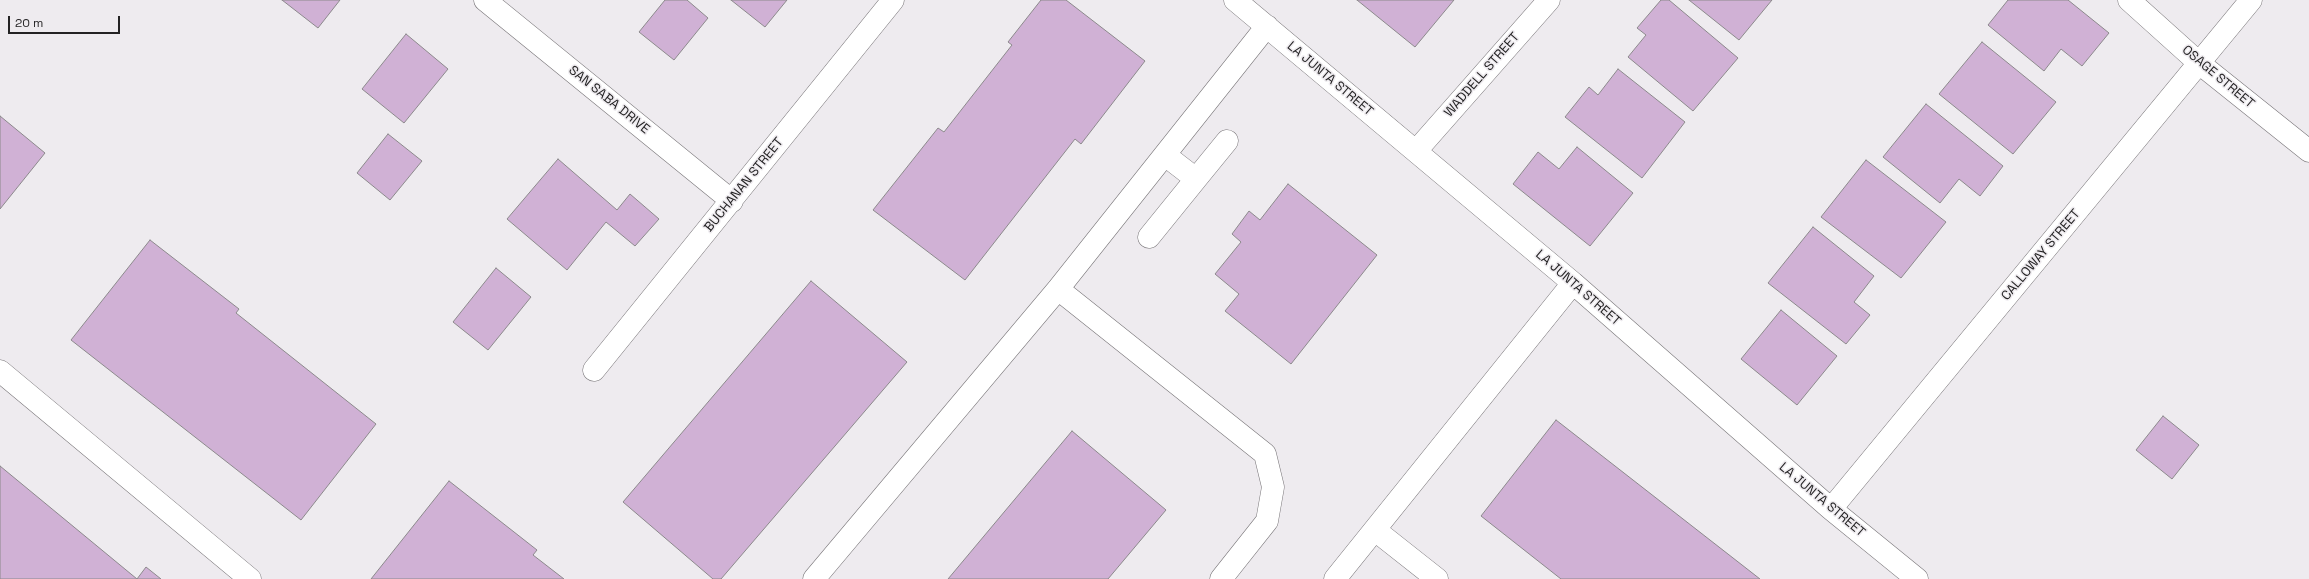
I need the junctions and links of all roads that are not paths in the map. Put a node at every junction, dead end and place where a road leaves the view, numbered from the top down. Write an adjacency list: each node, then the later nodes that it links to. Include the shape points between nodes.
1 (485, 0): 14 (street, SAN SABA DRIVE)
2 (893, 0): 14 (street, BUCHANAN STREET)
3 (1235, 0): 7 (street, LA JUNTA STREET)
4 (1549, 0): 10 (street, WADDELL STREET)
5 (2129, 0): 8 (street, OSAGE STREET)
6 (2251, 0): 8 (street, CALLOWAY STREET)
7 (1268, 26): 10 (street, LA JUNTA STREET); 12 (street)
8 (2199, 63): 11 (street, OSAGE STREET); 20 (street, CALLOWAY STREET)
9 (1227, 141): 13 (street)
10 (1416, 151): 16 (street, LA JUNTA STREET)
11 (2309, 151)
12 (1165, 155): 13 (street); 17 (street)
13 (1196, 179): 15 (street)
14 (732, 200): 18 (street, BUCHANAN STREET)
15 (1149, 237)
16 (1573, 283): 20 (street, LA JUNTA STREET); 21 (street)
17 (1058, 289): 23 (street); 24 (street, via 1265,454 1273,487 1267,521)
18 (594, 370)
19 (0, 371): 22 (street)
20 (1831, 509): 27 (street, LA JUNTA STREET)
21 (1375, 530): 25 (street); 26 (street)
22 (250, 579)
23 (814, 579)
24 (1221, 579)
25 (1335, 579)
26 (1437, 579)
27 (1917, 579)

